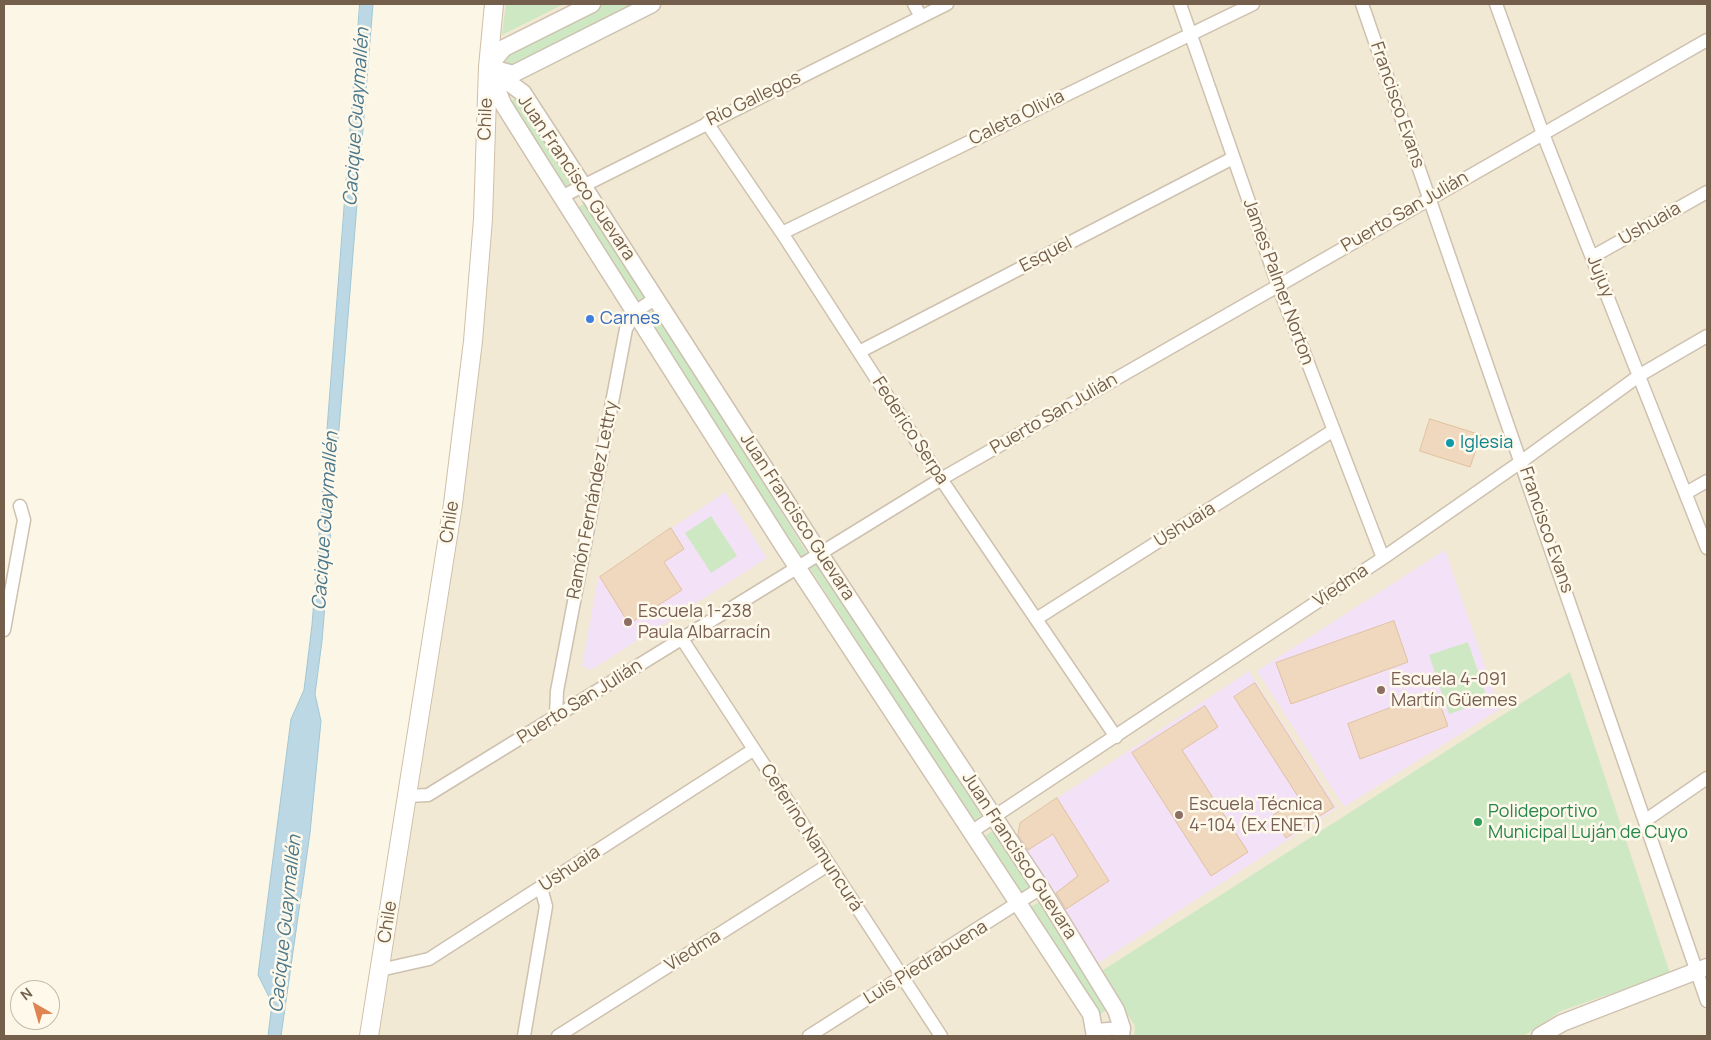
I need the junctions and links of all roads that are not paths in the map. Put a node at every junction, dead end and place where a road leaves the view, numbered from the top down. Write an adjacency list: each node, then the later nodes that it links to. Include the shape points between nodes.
1 (494, 4): 14 (main road, Chile)
2 (592, 4): 14 (street, via 504,48)
3 (652, 4): 10 (street)
4 (914, 4): 11 (street)
5 (947, 4): 11 (street, Río Gallegos)
6 (1180, 4): 12 (street, James Palmer Norton)
7 (1253, 4): 12 (street, Caleta Olivia)
8 (1362, 4): 21 (street, Francisco Evans)
9 (1496, 4): 16 (street, Jujuy)
10 (631, 8): 14 (street, via 513,74)
11 (921, 17): 15 (street, Río Gallegos)
12 (1191, 34): 17 (street, James Palmer Norton); 22 (street, Caleta Olivia)
13 (1707, 40): 16 (street, Puerto San Julián)
14 (488, 67): 18 (street, Juan Francisco Guevara, via 523,93); 20 (street, Juan Francisco Guevara, via 502,104); 47 (main road, Chile, via 473,341 453,504)
15 (707, 123): 18 (street, Río Gallegos); 22 (street, Federico Serpa)
16 (1543, 134): 21 (street, Puerto San Julián); 23 (street, Jujuy)
17 (1233, 158): 24 (street, James Palmer Norton); 28 (street, Esquel)
18 (582, 186): 20 (street, Río Gallegos); 25 (street, Juan Francisco Guevara)
19 (1707, 192): 23 (street, Ushuaia)
20 (562, 197): 26 (street, Juan Francisco Guevara)
21 (1430, 199): 24 (street, Puerto San Julián); 31 (street, Francisco Evans)
22 (782, 233): 28 (street, Federico Serpa)
23 (1592, 257): 29 (street, Jujuy)
24 (1278, 284): 30 (street, James Palmer Norton); 32 (street, Puerto San Julián)
25 (656, 298): 26 (street); 37 (street, Juan Francisco Guevara)
26 (635, 312): 39 (street, Juan Francisco Guevara); 43 (street, Ramón Fernández Lettry, via 626,329 557,691)
27 (1707, 336): 29 (street, Viedma)
28 (859, 352): 32 (street, Federico Serpa)
29 (1640, 375): 31 (street, Viedma); 34 (street, Jujuy)
30 (1334, 430): 38 (street, James Palmer Norton); 40 (street, Ushuaia)
31 (1522, 461): 38 (street, Viedma); 49 (street, Francisco Evans)
32 (942, 479): 37 (street, Puerto San Julián); 40 (street, Federico Serpa)
33 (1707, 481): 34 (street)
34 (1686, 493): 36 (street, Jujuy)
35 (20, 506): 41 (street, via 24,520)
36 (1707, 548)
37 (820, 554): 39 (street, Puerto San Julián); 48 (street, Juan Francisco Guevara)
38 (1383, 558): 44 (street, Viedma)
39 (798, 567): 42 (street, Puerto San Julián); 50 (street, Juan Francisco Guevara)
40 (1036, 619): 44 (street, Federico Serpa)
41 (4, 630)
42 (682, 639): 43 (street, Puerto San Julián); 45 (street, Ceferino Namuncurá)
43 (556, 716): 47 (street, Puerto San Julián, via 428,795)
44 (1116, 737): 48 (street, Viedma)
45 (753, 750): 51 (street, Ceferino Namuncurá); 52 (street, Ushuaia)
46 (1707, 778): 49 (street)
47 (408, 796): 56 (main road, Chile)
48 (994, 816): 50 (street, Viedma); 53 (street, Juan Francisco Guevara)
49 (1646, 820): 55 (street, Francisco Evans)
50 (971, 832): 54 (street, Juan Francisco Guevara)
51 (828, 865): 57 (street, Ceferino Namuncurá); 63 (street, Viedma)
52 (541, 888): 56 (street, Ushuaia, via 429,959); 62 (street, via 546,906)
53 (1041, 888): 54 (street, Luis Piedrabuena); 59 (street, Juan Francisco Guevara, via 1116,1010)
54 (1020, 904): 57 (street, Luis Piedrabuena); 60 (street, Juan Francisco Guevara, via 1091,1014)
55 (1702, 969): 58 (street, Francisco Evans); 66 (street, via 1562,1023)
56 (380, 970): 61 (main road, Chile)
57 (903, 977): 64 (street, Luis Piedrabuena); 65 (street, Ceferino Namuncurá)
58 (1707, 1001)
59 (1122, 1032): 60 (street)
60 (1095, 1033)
61 (369, 1036)
62 (524, 1036)
63 (558, 1036)
64 (809, 1036)
65 (941, 1036)
66 (1540, 1036)

